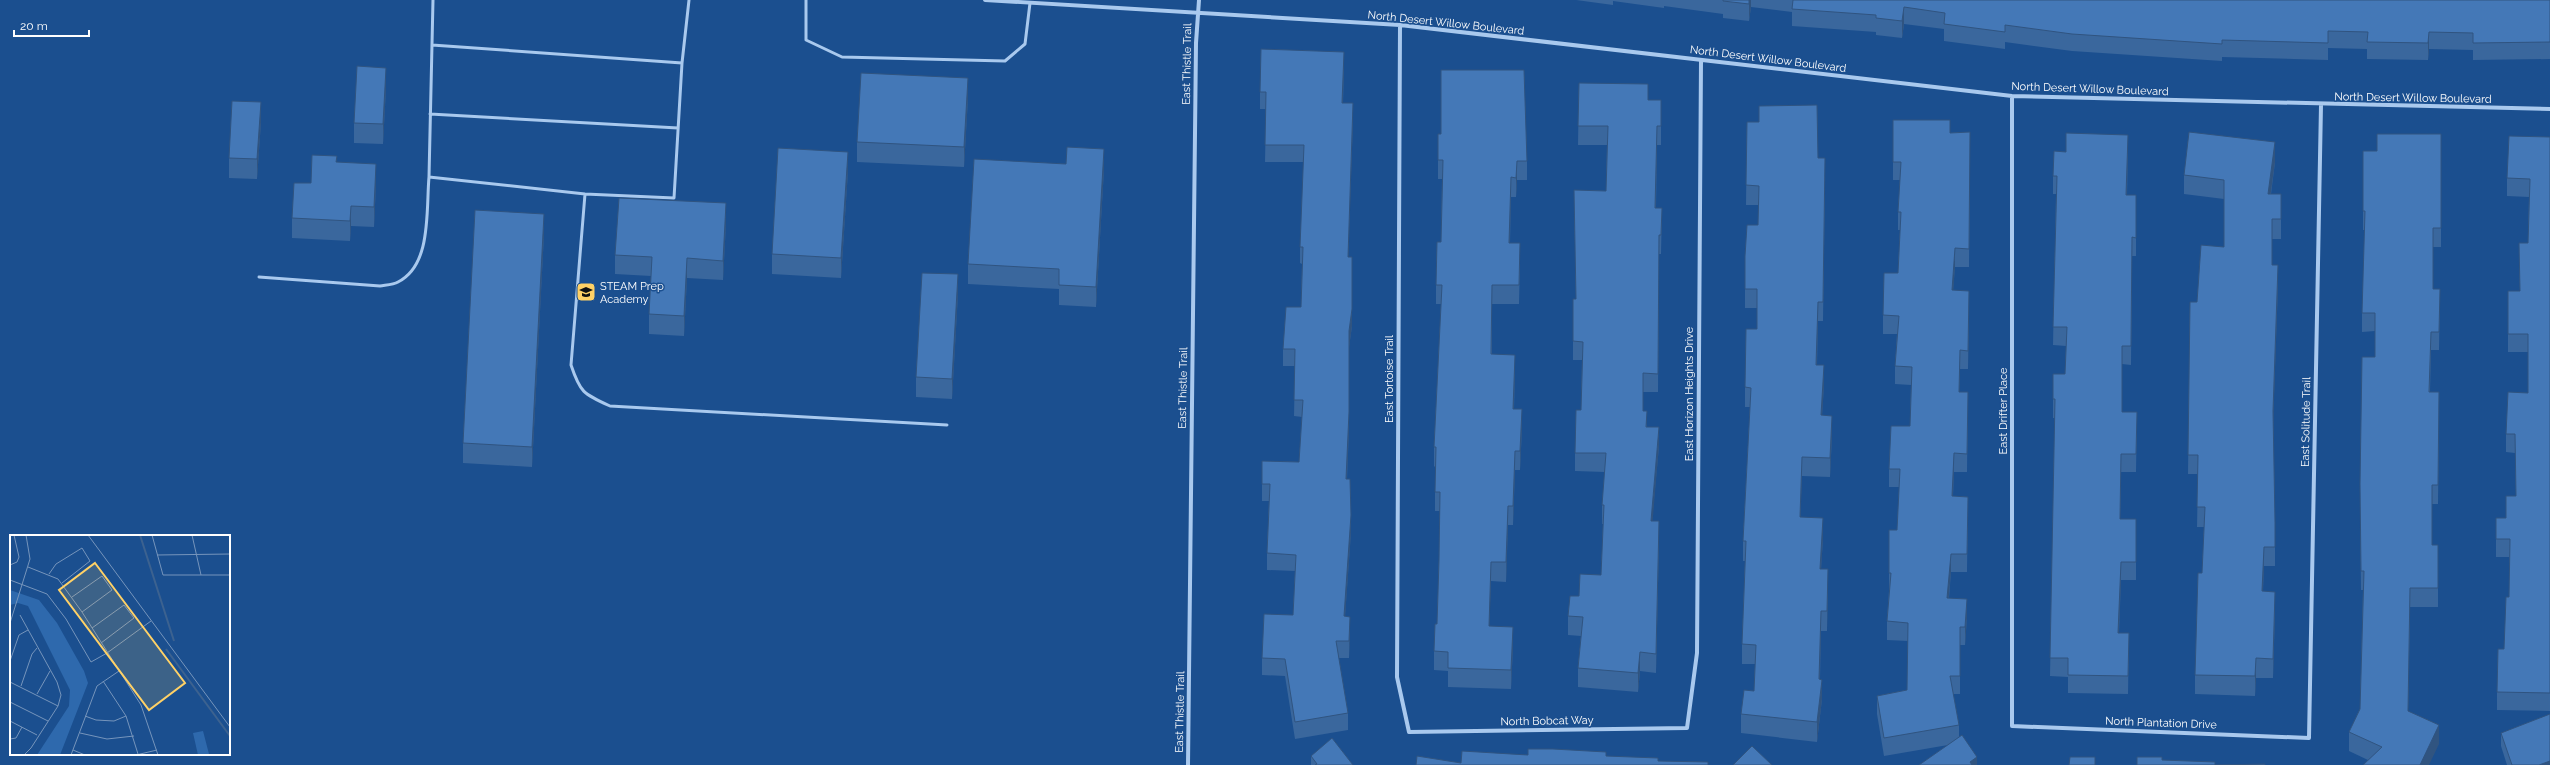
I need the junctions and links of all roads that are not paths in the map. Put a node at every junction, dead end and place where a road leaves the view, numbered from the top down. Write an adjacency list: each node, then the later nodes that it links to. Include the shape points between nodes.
1 (433, 0): 9 (lane)
2 (689, 0): 11 (lane)
3 (806, 0): 6 (lane, via 806,40 842,57 1005,61 1025,44)
4 (985, 0): 6 (street, North Desert Willow Boulevard)
5 (1199, 0): 7 (street, East Thistle Trail)
6 (1030, 3): 7 (street, North Desert Willow Boulevard)
7 (1197, 12): 8 (street, North Desert Willow Boulevard); 25 (street, East Thistle Trail)
8 (1400, 25): 10 (street, North Desert Willow Boulevard); 23 (street, East Tortoise Trail, via 1397,677)
9 (432, 45): 11 (lane); 15 (lane)
10 (1701, 61): 12 (street, North Desert Willow Boulevard); 22 (street, East Horizon Heights Drive, via 1697,653)
11 (682, 63): 16 (lane)
12 (2012, 96): 13 (street, North Desert Willow Boulevard); 21 (street, East Drifter Place)
13 (2321, 105): 14 (street, North Desert Willow Boulevard); 24 (street, East Solitude Trail)
14 (2550, 109)
15 (430, 114): 16 (lane); 17 (lane)
16 (678, 128): 18 (lane, via 674,198)
17 (428, 177): 18 (lane); 19 (lane, via 424,240 419,259 409,274 397,283 380,286)
18 (585, 194): 20 (lane, via 571,365 578,386 592,398 610,406)
19 (259, 277)
20 (947, 425)
21 (2012, 726): 24 (street, North Plantation Drive)
22 (1686, 728): 23 (street, North Bobcat Way)
23 (1409, 732)
24 (2309, 738)
25 (1188, 765)

